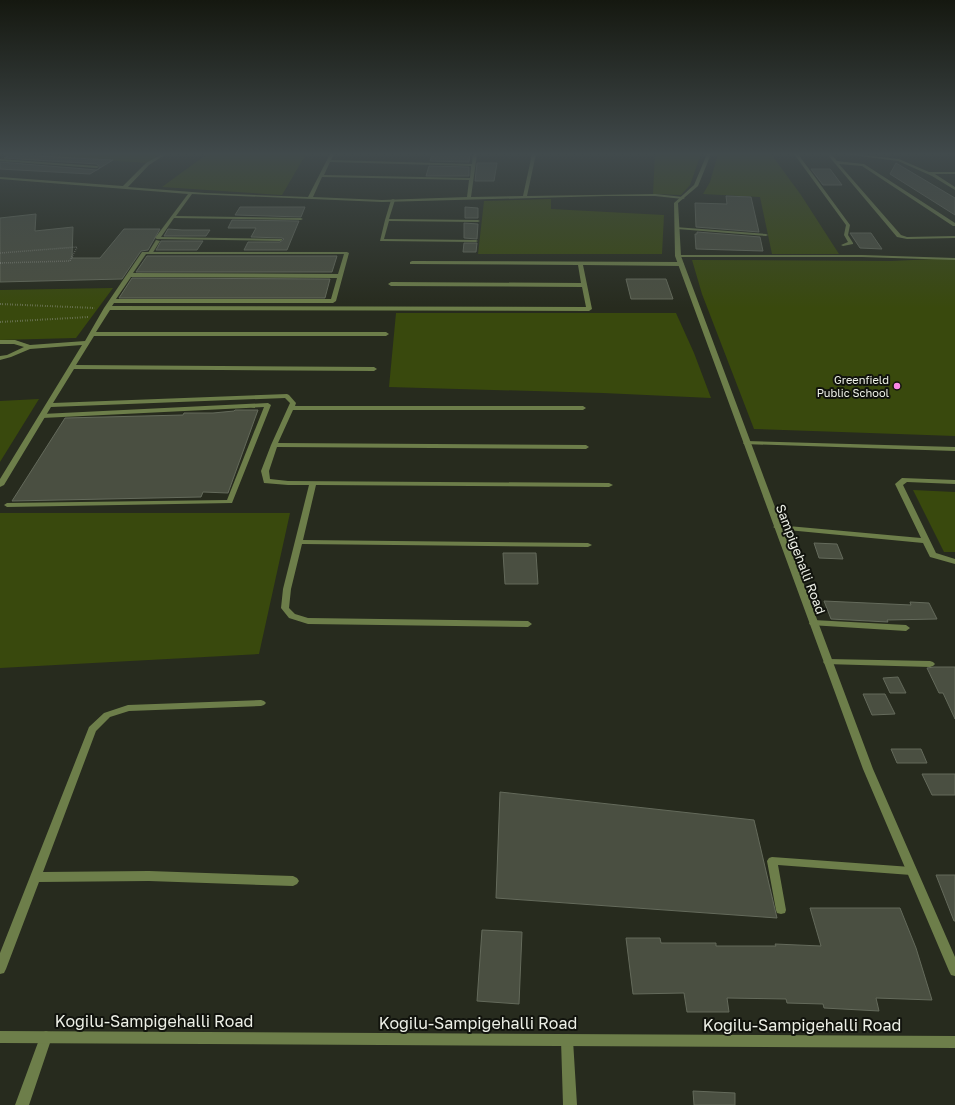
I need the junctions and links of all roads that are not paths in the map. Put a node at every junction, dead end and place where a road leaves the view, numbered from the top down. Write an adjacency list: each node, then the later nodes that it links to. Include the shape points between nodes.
1 (182, 206): 7 (street)
2 (391, 206): 9 (lane)
3 (676, 206): 12 (street, Sampigehalli Road)
4 (834, 206): 18 (street, via 848,225 846,235 851,243)
5 (873, 206): 14 (street, via 899,236)
6 (925, 206): 11 (street)
7 (174, 216): 8 (street); 15 (street, via 157,238)
8 (300, 218)
9 (387, 220): 10 (lane); 17 (lane, via 382,240)
10 (478, 221)
11 (955, 225)
12 (677, 228): 13 (street); 21 (street, Sampigehalli Road)
13 (766, 235)
14 (955, 237)
15 (280, 240)
16 (158, 241): 19 (lane)
17 (476, 241)
18 (843, 245)
19 (150, 253): 24 (street, via 144,253); 25 (street, via 347,253)
20 (955, 259): 21 (lane, via 862,256)
21 (680, 260): 22 (street); 42 (street, Sampigehalli Road)
22 (580, 262): 23 (street); 27 (street)
23 (412, 264)
24 (129, 275): 25 (street); 28 (street)
25 (340, 276): 28 (street, via 333,301)
26 (391, 284): 27 (street)
27 (585, 285): 29 (street, via 589,309)
28 (112, 301): 29 (street)
29 (107, 308): 30 (street)
30 (91, 334): 31 (street); 33 (street)
31 (386, 334)
32 (0, 342): 34 (street, via 15,342)
33 (86, 343): 34 (street); 36 (street)
34 (29, 347): 35 (street)
35 (0, 358)
36 (72, 367): 37 (street); 38 (street)
37 (374, 369)
38 (48, 405): 39 (street, via 287,396 293,403); 41 (street)
39 (290, 408): 40 (street); 43 (street)
40 (583, 408)
41 (42, 416): 48 (street); 50 (lane, via 268,405 230,502)
42 (746, 443): 45 (lane); 51 (street, Sampigehalli Road)
43 (274, 445): 44 (street); 47 (street, via 265,471 267,480)
44 (586, 447)
45 (955, 449)
46 (955, 482): 52 (street, via 906,480 899,484)
47 (313, 484): 49 (street); 53 (street)
48 (0, 485)
49 (609, 485)
50 (7, 505)
51 (776, 527): 52 (street); 56 (street, Sampigehalli Road)
52 (926, 541): 55 (street, via 934,555)
53 (299, 542): 54 (street); 57 (street, via 285,608 292,616 308,621)
54 (588, 545)
55 (955, 562)
56 (812, 622): 58 (street); 59 (street, Sampigehalli Road)
57 (528, 624)
58 (906, 628)
59 (828, 662): 60 (street); 62 (street, Sampigehalli Road, via 868,769)
60 (930, 664)
61 (261, 703): 63 (street, via 128,708 107,715 92,729)
62 (911, 871): 65 (lane, via 772,861); 67 (street, Sampigehalli Road)
63 (36, 877): 64 (street, via 149,876); 66 (street)
64 (293, 881)
65 (781, 910)
66 (0, 970)
67 (955, 972)
68 (0, 1037): 69 (street, Kogilu-Sampigehalli Road)
69 (46, 1037): 70 (street, Kogilu-Sampigehalli Road); 72 (street)
70 (567, 1040): 71 (street, Kogilu-Sampigehalli Road); 73 (street)
71 (955, 1042)
72 (22, 1105)
73 (570, 1105)

